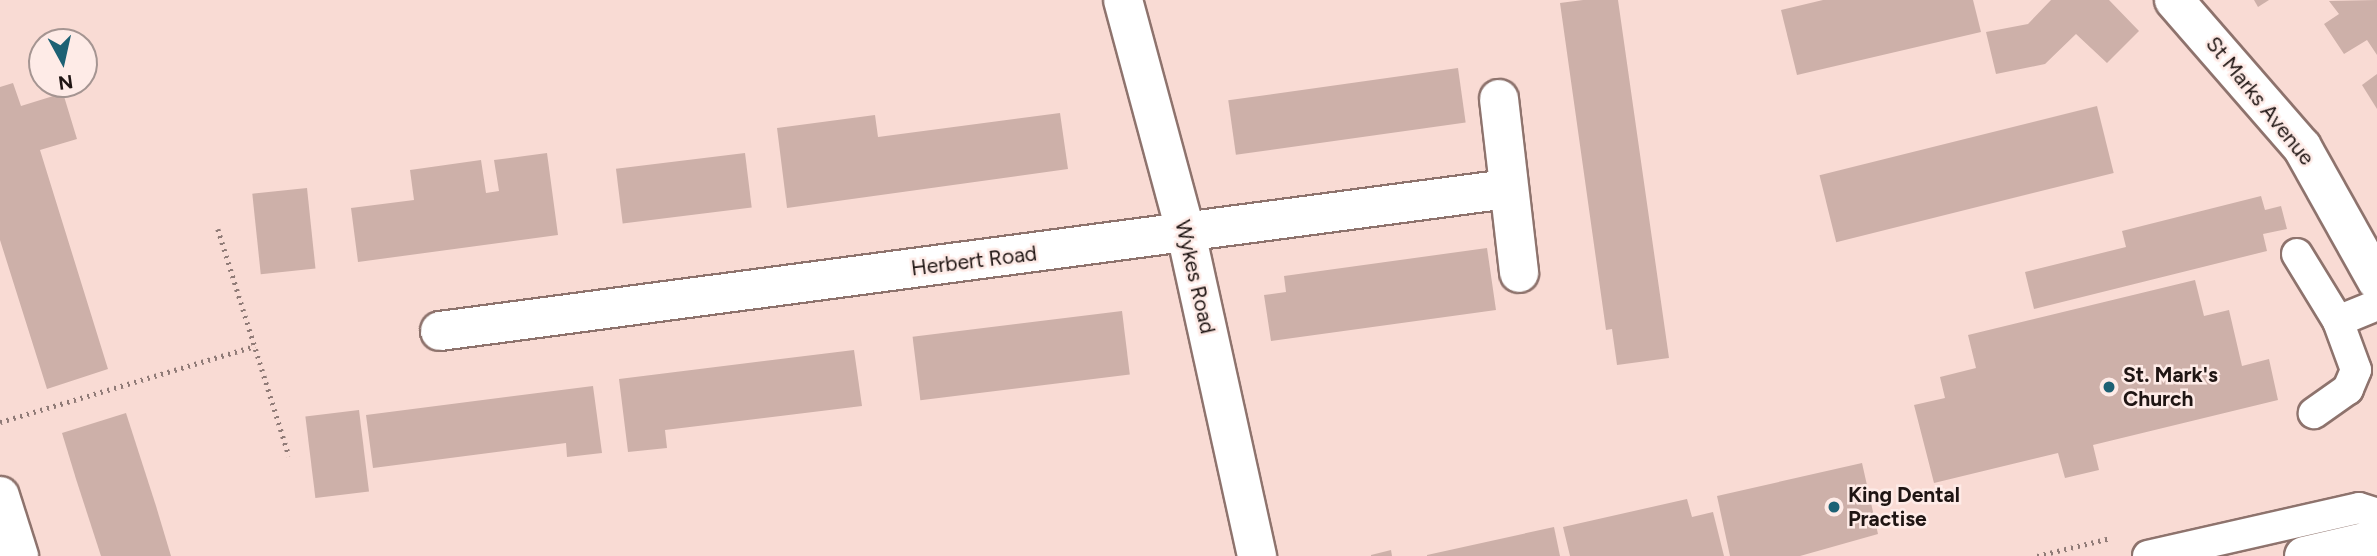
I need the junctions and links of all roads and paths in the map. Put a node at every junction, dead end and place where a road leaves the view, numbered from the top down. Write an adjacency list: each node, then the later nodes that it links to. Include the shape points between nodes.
1 (1123, 0): 6 (street, Wykes Road)
2 (2174, 0): 9 (street, St Marks Avenue, via 2302,147)
3 (1499, 99): 4 (street)
4 (1507, 189): 6 (street, Herbert Road); 8 (street)
5 (218, 229): 13 (path)
6 (1186, 233): 12 (street, Herbert Road); 21 (street, Wykes Road)
7 (2297, 254): 11 (lane)
8 (1519, 273)
9 (2377, 281)
10 (2377, 305): 11 (lane)
11 (2338, 321): 14 (lane, via 2356,370 2347,389)
12 (440, 331)
13 (255, 346): 15 (path); 16 (path)
14 (2314, 413)
15 (0, 422)
16 (289, 456)
17 (0, 496): 20 (street)
18 (2377, 514): 22 (lane, via 2359,508)
19 (2377, 539): 23 (street)
20 (19, 556)
21 (1257, 556)
22 (2148, 556)
23 (2304, 556)

